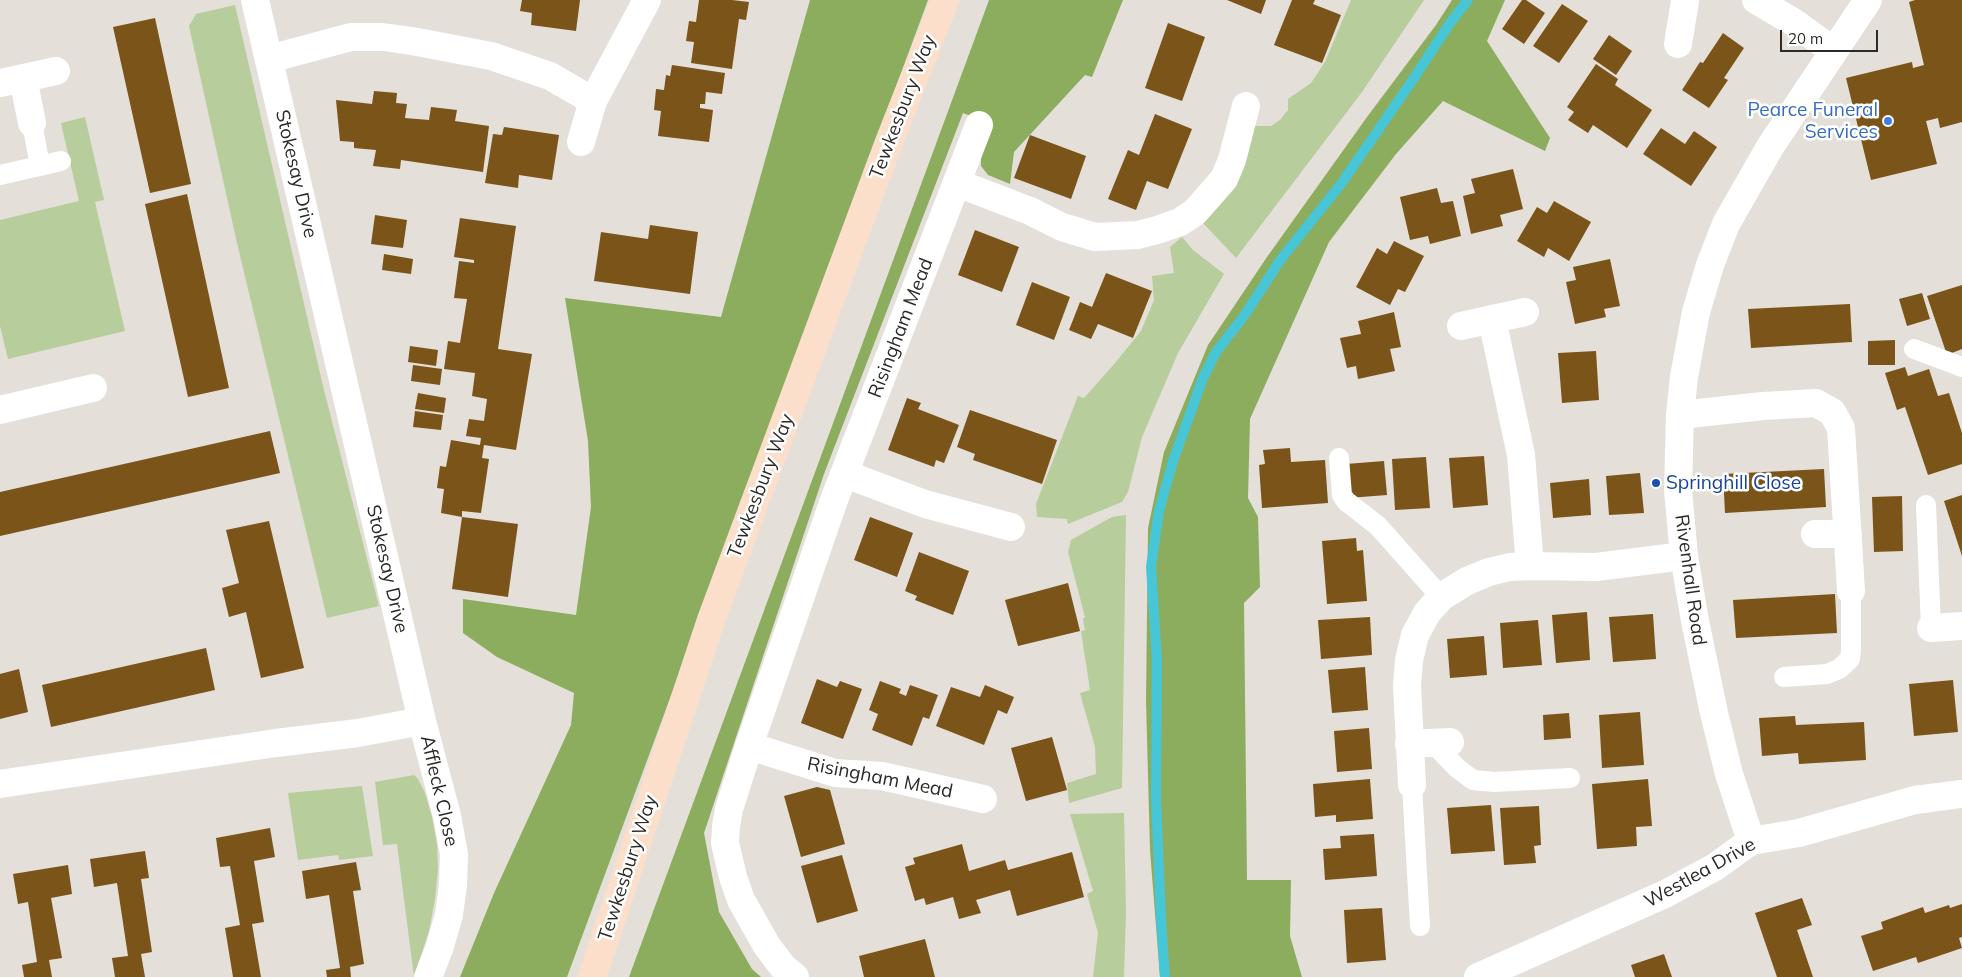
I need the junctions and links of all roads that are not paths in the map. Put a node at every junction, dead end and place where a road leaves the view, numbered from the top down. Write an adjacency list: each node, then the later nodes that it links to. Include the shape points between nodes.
1 (255, 0): 10 (street, Stokesay Drive)
2 (647, 0): 13 (street)
3 (945, 0): 54 (main road, Tewkesbury Way, via 711,620)
4 (1685, 0): 5 (street); 8 (street)
5 (1690, 0)
6 (1756, 0): 9 (street)
7 (1868, 0): 9 (street, Rivenhall Road)
8 (1678, 44)
9 (1833, 51): 29 (street, Rivenhall Road, via 1770,147 1726,224 1696,312)
10 (268, 58): 13 (street, via 352,37 412,40 491,56 550,76); 43 (street, Stokesay Drive)
11 (56, 70): 12 (street)
12 (11, 80): 15 (street)
13 (593, 101): 17 (street)
14 (1246, 106): 21 (street, via 1224,179 1196,212 1157,230 1138,235 1095,237 1062,227)
15 (32, 123): 19 (lane)
16 (980, 125): 21 (street, Risingham Mead)
17 (581, 142)
18 (61, 161): 19 (lane)
19 (40, 166): 20 (lane)
20 (0, 175)
21 (957, 183): 31 (street, Risingham Mead)
22 (1525, 312): 23 (street)
23 (1492, 320): 24 (street); 37 (street, via 1521,455)
24 (1461, 326)
25 (1914, 349): 26 (lane)
26 (1962, 367)
27 (93, 388): 28 (street)
28 (0, 410)
29 (1680, 415): 35 (street, via 1816,403 1832,412 1841,428); 36 (street, Rivenhall Road, via 1678,490)
30 (1339, 458): 39 (lane, via 1342,495 1346,501 1378,526)
31 (844, 474): 33 (street, via 925,504); 45 (street, Risingham Mead)
32 (1926, 505): 41 (lane)
33 (1011, 527)
34 (1815, 534): 35 (street)
35 (1848, 534): 38 (street)
36 (1684, 556): 37 (street, via 1596,567); 51 (street, Rivenhall Road, via 1715,720)
37 (1530, 566): 39 (street, via 1489,572 1466,581)
38 (1851, 591): 42 (lane, via 1850,659 1827,674)
39 (1441, 597): 44 (street, via 1427,613 1416,635 1407,685)
40 (1962, 626): 41 (street)
41 (1931, 628)
42 (1784, 677)
43 (422, 721): 47 (street, via 366,732); 53 (street, Affleck Close, via 448,816 454,854 449,915)
44 (1431, 743): 46 (lane, via 1473,780); 48 (street)
45 (749, 746): 50 (street, Risingham Mead, via 835,773 882,776); 55 (street, Risingham Mead, via 729,809 726,826 728,855 750,919 773,955)
46 (1570, 778)
47 (0, 784)
48 (1412, 785): 52 (lane)
49 (1962, 794): 51 (street, Westlea Drive, via 1915,800 1799,832)
50 (983, 799)
51 (1751, 841): 56 (street, Westlea Drive, via 1715,867 1665,894)
52 (1420, 926)
53 (428, 977)
54 (592, 977)
55 (795, 977)
56 (1478, 977)

